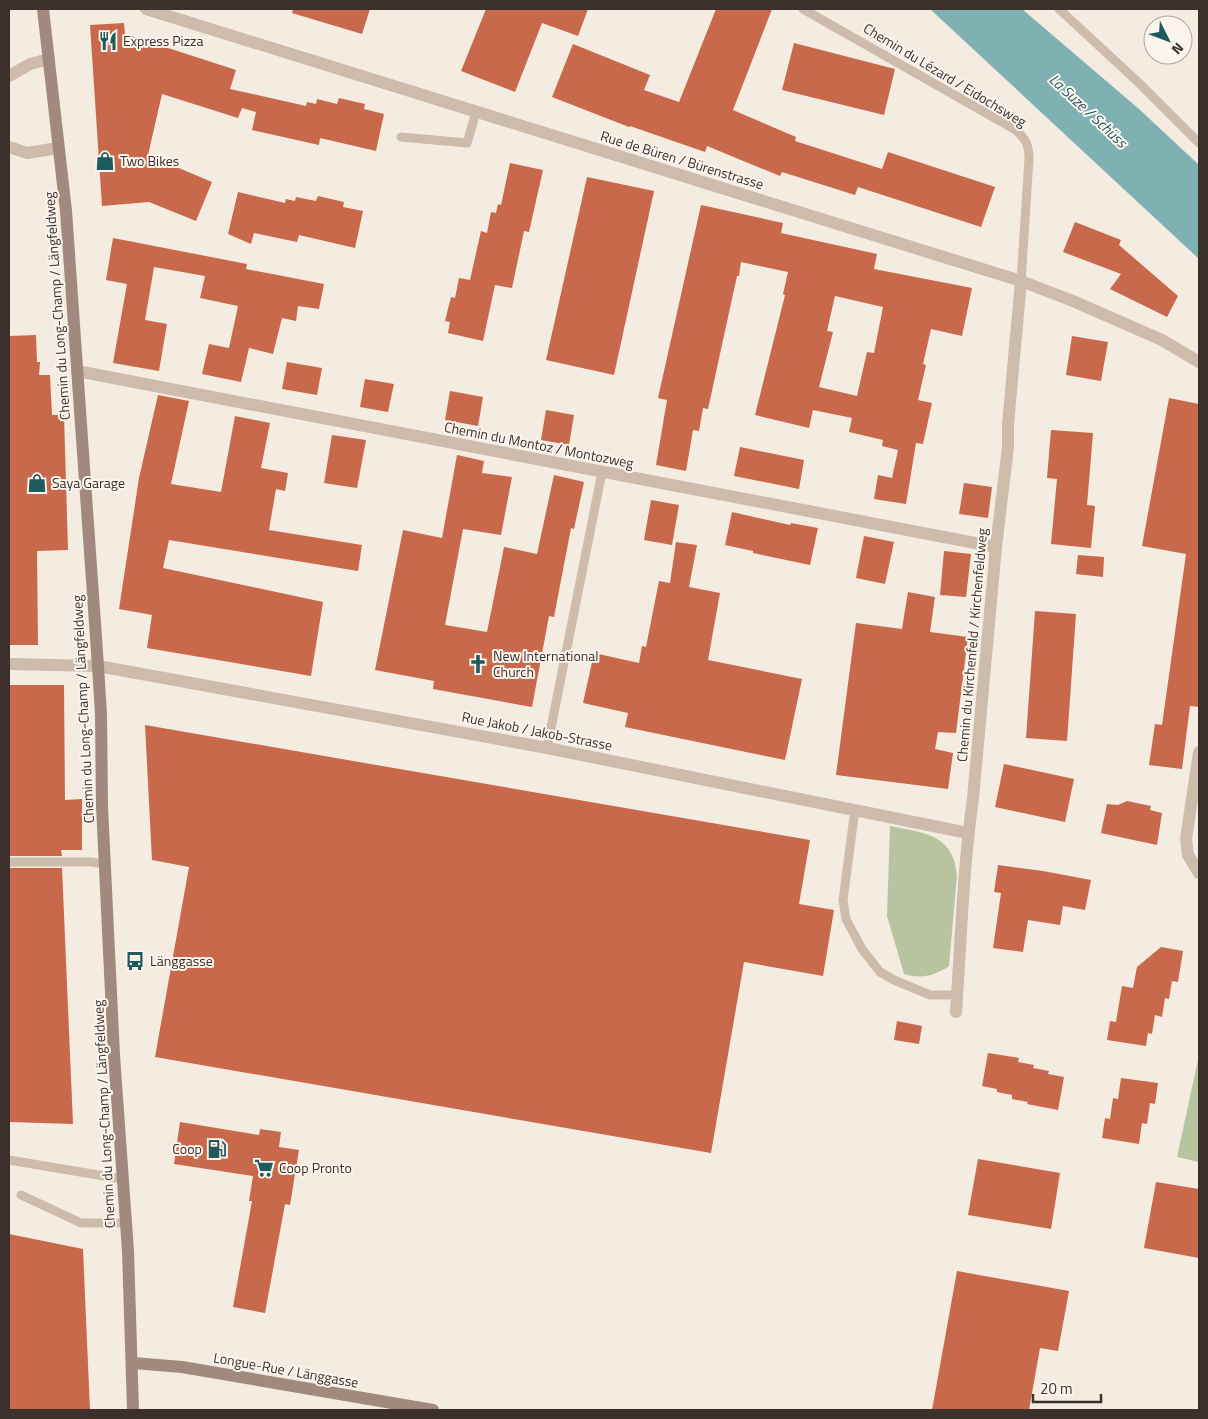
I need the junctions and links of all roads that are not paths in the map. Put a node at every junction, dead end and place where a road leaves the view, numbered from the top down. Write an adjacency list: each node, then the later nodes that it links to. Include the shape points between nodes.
1 (43, 9): 5 (main road, Chemin du Long-Champ / Längfeldweg)
2 (146, 9): 7 (street, Rue de Büren / Bürenstrasse)
3 (803, 9): 12 (lane, Chemin du Lézard / Eidochsweg, via 1014,129 1026,140 1029,159)
4 (1059, 9): 9 (lane)
5 (49, 59): 6 (street, via 30,64); 11 (main road, Chemin du Long-Champ / Längfeldweg)
6 (9, 76)
7 (476, 112): 8 (lane, via 467,143); 12 (street, Rue de Büren / Bürenstrasse)
8 (401, 137)
9 (1199, 143)
10 (9, 147): 11 (street, via 26,153)
11 (58, 148): 14 (main road, Chemin du Long-Champ / Längfeldweg, via 66,211)
12 (1021, 281): 13 (street, Rue de Büren / Bürenstrasse, via 1162,340); 16 (street, Chemin du Kirchenfeld / Kirchenfeldweg, via 1008,447)
13 (1199, 362)
14 (77, 371): 15 (street, Chemin du Montoz / Montozweg); 18 (main road, Chemin du Long-Champ / Längfeldweg)
15 (602, 472): 16 (street, Chemin du Montoz / Montozweg); 19 (lane)
16 (996, 547): 22 (street, Chemin du Kirchenfeld / Kirchenfeldweg)
17 (9, 664): 18 (street, Rue Jakob / Jakob-Strasse)
18 (98, 666): 19 (street, Rue Jakob / Jakob-Strasse); 24 (main road, Chemin du Long-Champ / Längfeldweg)
19 (547, 748): 21 (street, Rue Jakob / Jakob-Strasse)
20 (1199, 752): 25 (street, via 1186,839 1190,860)
21 (855, 809): 22 (street, Rue Jakob / Jakob-Strasse); 26 (lane, via 843,900 846,919 862,949 880,972 894,980 930,995)
22 (968, 833): 26 (street, Chemin du Kirchenfeld / Kirchenfeldweg)
23 (9, 862): 24 (lane)
24 (105, 864): 29 (main road, Chemin du Long-Champ / Längfeldweg)
25 (1199, 873)
26 (957, 995): 27 (street, Chemin du Kirchenfeld / Kirchenfeldweg)
27 (956, 1012)
28 (9, 1160): 29 (lane)
29 (122, 1179): 31 (main road, Chemin du Long-Champ / Längfeldweg)
30 (20, 1195): 31 (lane, via 81,1223)
31 (125, 1223): 32 (main road, Chemin du Long-Champ / Längfeldweg)
32 (133, 1363): 33 (main road, Chemin du Long-Champ / Längfeldweg); 34 (main road, Longue-Rue / Länggasse, via 182,1367)
33 (133, 1410)
34 (433, 1410)

